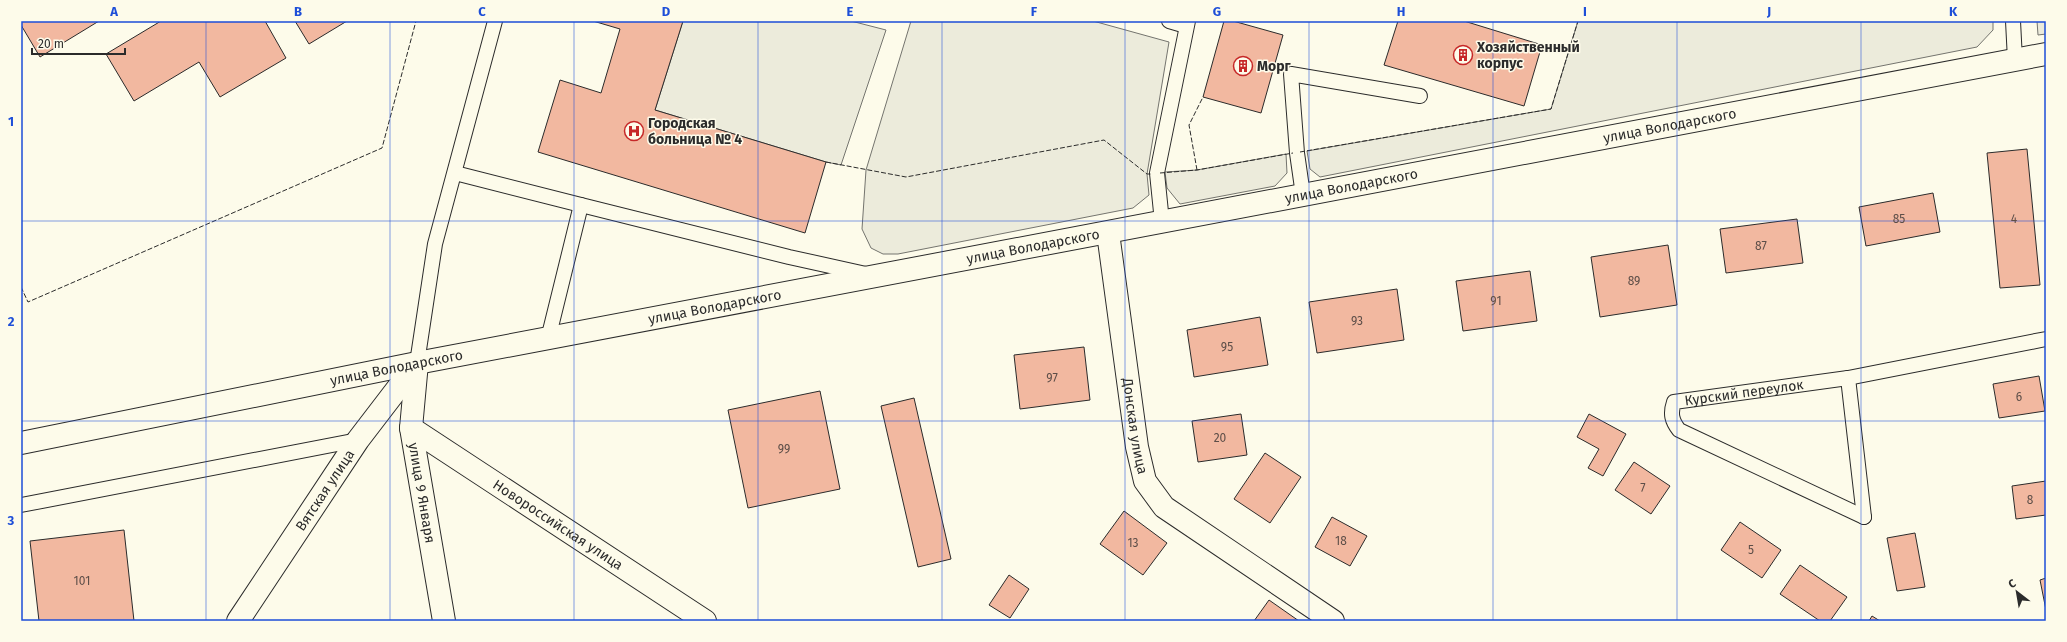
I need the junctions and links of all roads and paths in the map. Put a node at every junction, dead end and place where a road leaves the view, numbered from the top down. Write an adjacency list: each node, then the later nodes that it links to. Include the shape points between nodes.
1 (495, 21): 8 (lane)
2 (1169, 21): 4 (lane)
3 (2013, 21): 6 (lane)
4 (1187, 24): 11 (lane, via 1157,173)
5 (2046, 54): 6 (street, улица Володарского)
6 (2015, 60): 9 (street, улица Володарского)
7 (1420, 96): 9 (lane, via 1291,74)
8 (455, 173): 10 (lane); 16 (lane, via 435,244)
9 (1303, 195): 11 (street, улица Володарского)
10 (581, 205): 13 (lane, via 788,257); 14 (lane)
11 (1162, 222): 12 (street, улица Володарского)
12 (1108, 232): 13 (street, улица Володарского); 25 (street, Донская улица, via 1137,447 1145,481 1164,507)
13 (876, 276): 14 (street, улица Володарского)
14 (548, 339): 16 (street, улица Володарского)
15 (2046, 339): 17 (lane, Курский переулок)
16 (417, 363): 18 (street, улица 9 Января); 19 (street, Вятская улица); 20 (street, улица Володарского)
17 (1848, 378): 17 (lane, Курский переулок, via 1864,517 1679,430 1673,422 1671,411 1674,402)
18 (411, 428): 23 (street, улица 9 Января); 24 (street, Новороссийская улица)
19 (358, 440): 21 (lane); 22 (street, Вятская улица)
20 (21, 443)
21 (21, 505)
22 (238, 621)
23 (444, 621)
24 (706, 621)
25 (1333, 621)

